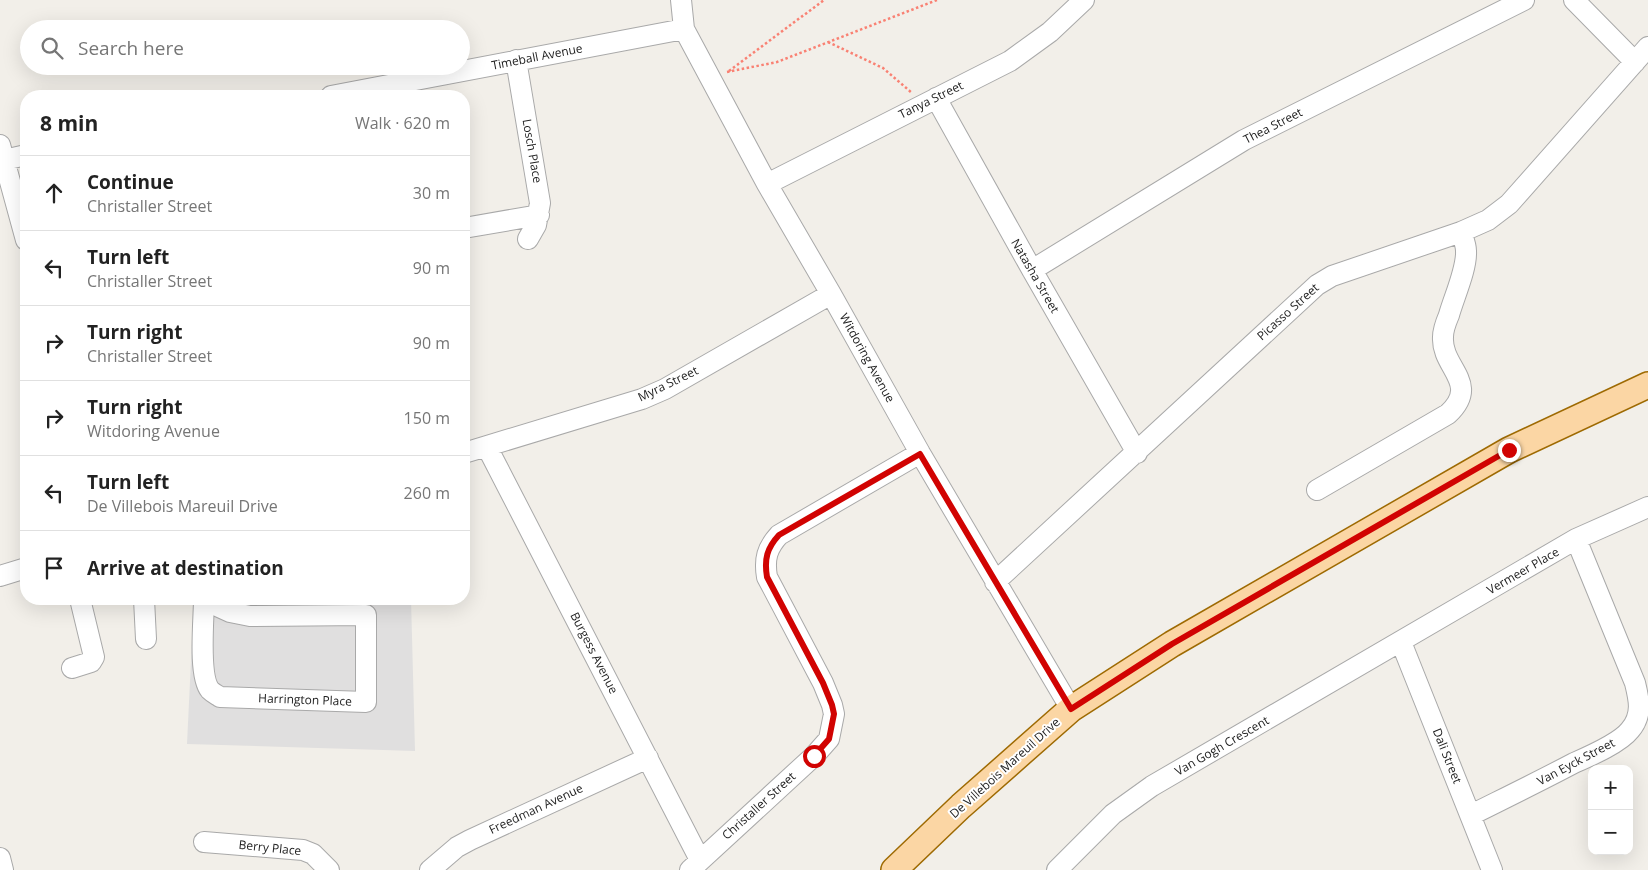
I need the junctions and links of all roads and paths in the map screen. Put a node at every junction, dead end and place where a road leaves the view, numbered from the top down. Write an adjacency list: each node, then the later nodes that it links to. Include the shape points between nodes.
1 (680, 0): 7 (street, Witdoring Avenue)
2 (824, 0): 8 (path, via 727,72 777,62)
3 (938, 0): 8 (path)
4 (1084, 0): 14 (street, Tanya Street, via 1050,32 1010,61)
5 (1524, 0): 23 (street, Thea Street, via 1244,140)
6 (1574, 0): 9 (street)
7 (684, 30): 10 (street, Timeball Avenue); 17 (street, Witdoring Avenue)
8 (828, 42): 14 (path, via 883,68 913,94)
9 (1644, 52): 21 (street, Picasso Street, via 1509,204 1488,220)
10 (516, 60): 11 (street, Timeball Avenue); 18 (street, Losch Place, via 540,203)
11 (470, 69)
12 (439, 75): 13 (street, Timeball Avenue)
13 (362, 90)
14 (928, 102): 17 (street, Tanya Street); 23 (street, Natasha Street)
15 (2, 152): 16 (street); 19 (street)
16 (20, 154)
17 (767, 184): 24 (street, Witdoring Avenue)
18 (539, 215): 20 (street); 22 (street, Losch Place)
19 (20, 218)
20 (470, 227)
21 (1461, 232): 28 (street, Picasso Street, via 1332,276 1316,285); 30 (street, via 1466,257 1443,336 1446,355 1461,383 1458,405 1448,414)
22 (528, 239)
23 (1032, 270): 28 (street, Natasha Street)
24 (831, 294): 26 (street, Myra Street, via 665,389); 29 (street, Witdoring Avenue)
25 (1648, 385): 43 (main road, De Villebois Mareuil Drive, via 1509,450 1172,644)
26 (487, 447): 27 (street, Myra Street); 44 (street, Burgess Avenue)
27 (470, 451)
28 (1137, 453): 35 (street, Picasso Street)
29 (920, 454): 35 (street, Witdoring Avenue); 48 (street, Christaller Street, via 779,535 769,546 765,565 767,577 823,683 834,714 832,730 829,739 814,756)
30 (1316, 490)
31 (1647, 510): 32 (street, Vermeer Place)
32 (1576, 539): 41 (street, Vermeer Place); 45 (street, Van Eyck Street, via 1634,682 1640,702 1635,722 1623,736 1601,750)
33 (20, 570): 34 (street)
34 (0, 576)
35 (995, 582): 43 (street, Witdoring Avenue)
36 (81, 605): 42 (street, via 94,657 91,662)
37 (144, 605): 40 (street)
38 (204, 605): 39 (street, Harrington Place, via 204,675 210,690 220,697 366,702 366,615 250,616)
39 (216, 605)
40 (146, 639)
41 (1401, 642): 45 (street, Dali Street); 53 (street, Van Gogh Crescent, via 1152,786 1113,814)
42 (72, 668)
43 (1071, 709): 52 (main road, De Villebois Mareuil Drive)
44 (648, 758): 48 (street, Burgess Avenue); 51 (street, Freedman Avenue, via 470,840)
45 (1471, 815): 54 (street, Dali Street)
46 (204, 842): 50 (street, Berry Place, via 303,850 313,854)
47 (0, 858): 49 (street)
48 (695, 865)
49 (3, 870)
50 (329, 870)
51 (430, 870)
52 (894, 870)
53 (1057, 870)
54 (1492, 870)

